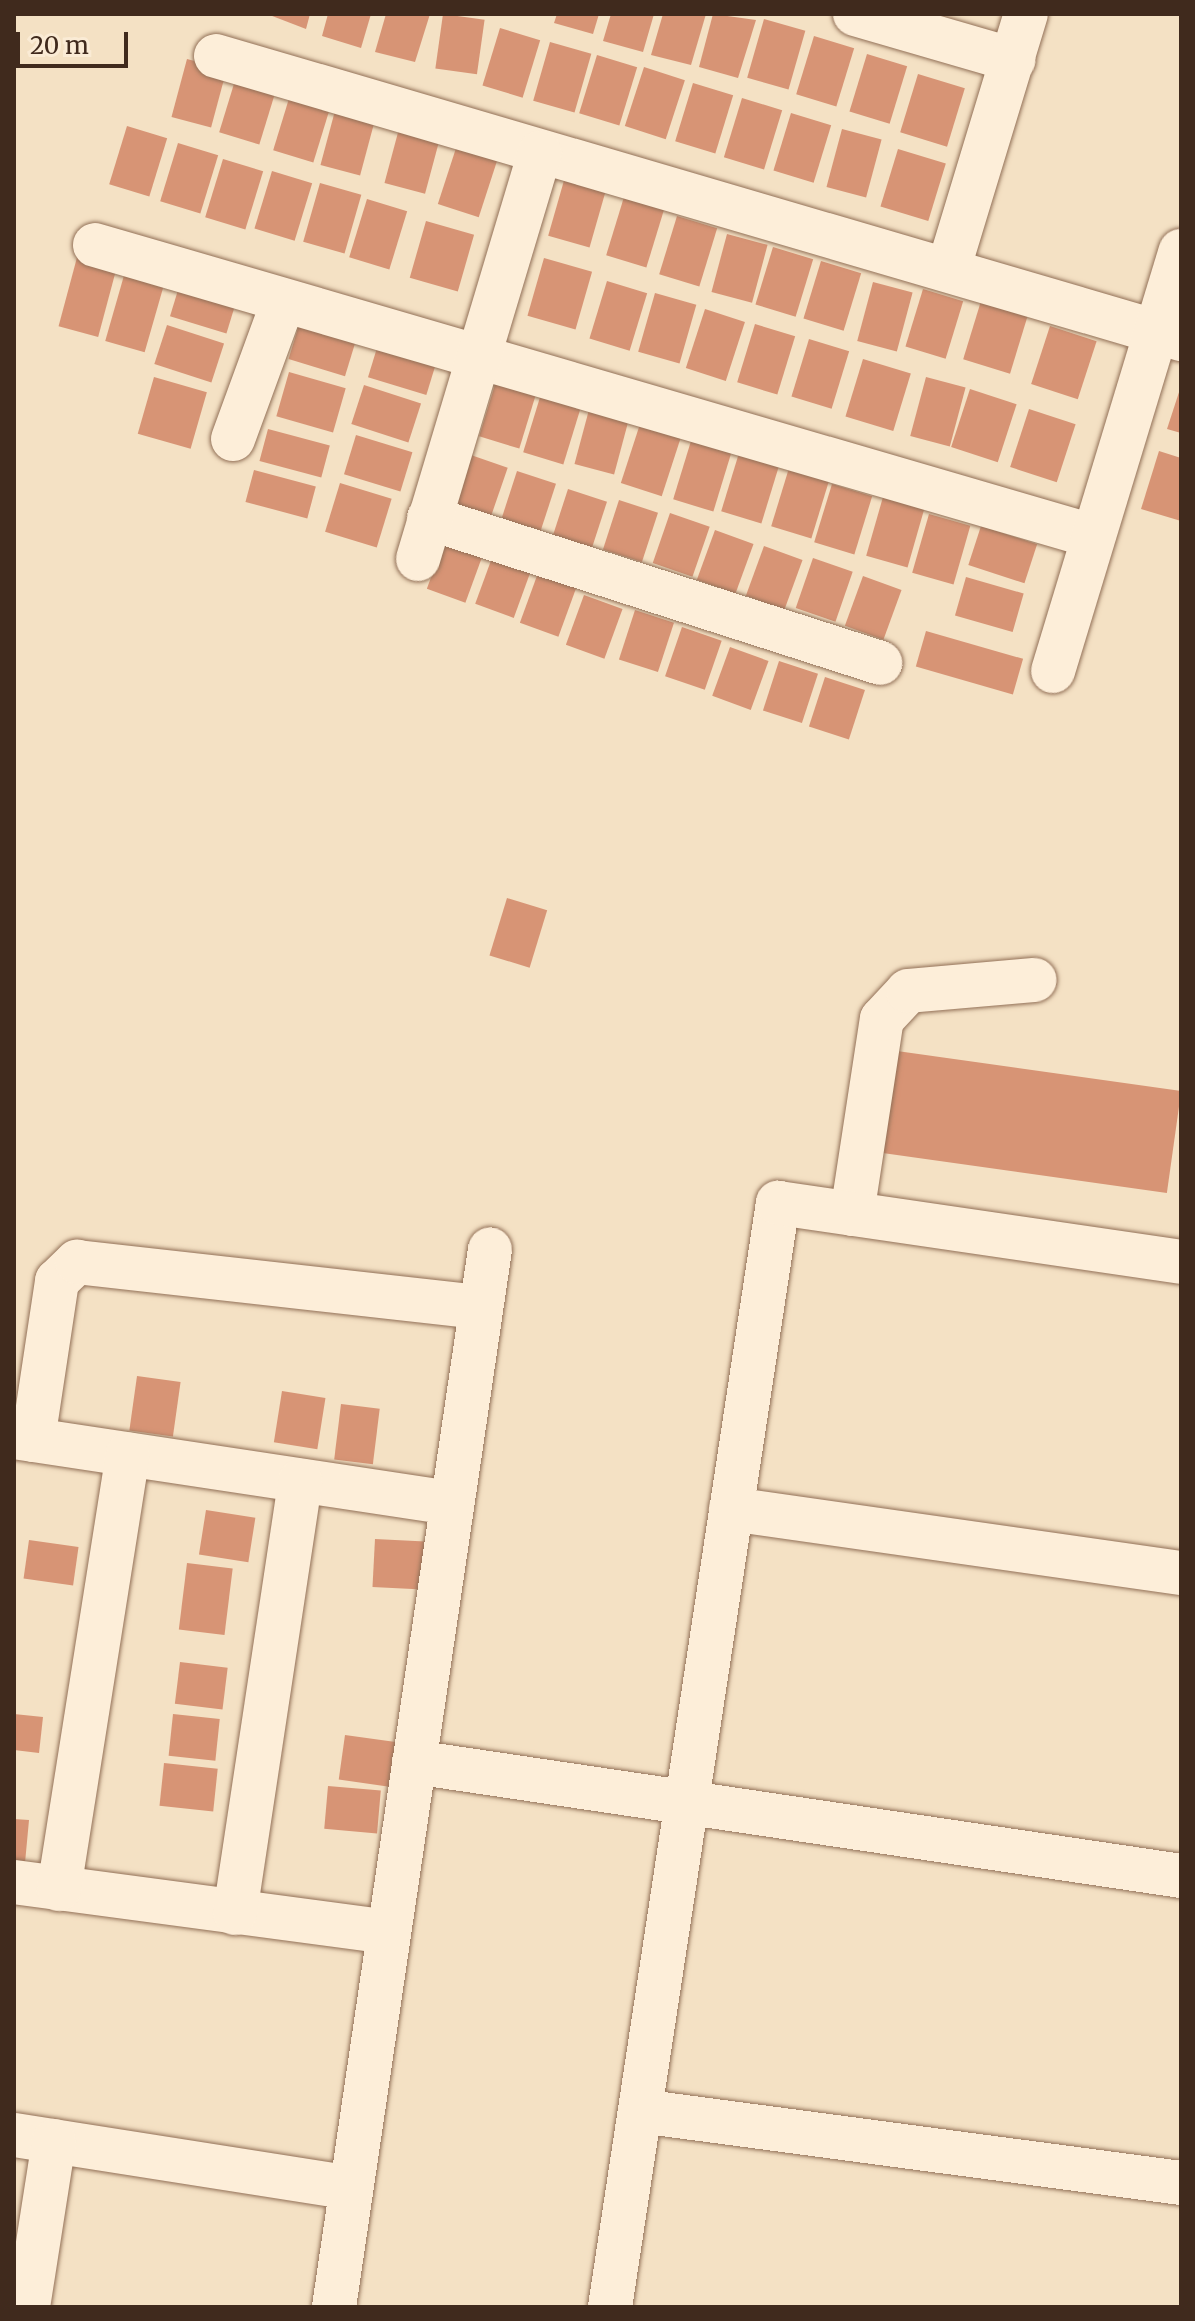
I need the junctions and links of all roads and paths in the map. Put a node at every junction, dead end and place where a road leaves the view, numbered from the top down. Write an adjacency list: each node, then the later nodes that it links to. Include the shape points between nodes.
1 (855, 14): 4 (street)
2 (1026, 14): 4 (street)
3 (216, 56): 5 (street)
4 (1013, 60): 8 (street)
5 (540, 153): 8 (street); 11 (street)
6 (95, 245): 9 (street)
7 (1181, 251): 10 (street)
8 (949, 267): 10 (street)
9 (282, 305): 11 (street); 12 (street)
10 (1170, 335): 14 (street)
11 (482, 355): 13 (street); 14 (street)
12 (233, 439)
13 (429, 518): 15 (street); 16 (street)
14 (1092, 536): 17 (street)
15 (418, 559)
16 (880, 663)
17 (1053, 671)
18 (1035, 980): 19 (street, via 908,991 882,1019)
19 (852, 1214): 21 (street); 27 (street, via 778,1203)
20 (490, 1249): 22 (street)
21 (1181, 1262)
22 (481, 1307): 23 (street, via 77,1262 57,1281); 26 (street)
23 (24, 1439): 24 (street)
24 (128, 1454): 25 (street); 33 (street)
25 (300, 1481): 26 (street); 34 (street)
26 (452, 1503): 29 (street)
27 (731, 1509): 28 (street); 30 (street)
28 (1181, 1573)
29 (414, 1762): 30 (street); 35 (street)
30 (687, 1802): 31 (street); 36 (street)
31 (1181, 1876)
32 (14, 1882): 33 (street)
33 (59, 1889): 34 (street)
34 (235, 1913): 35 (street)
35 (389, 1932): 39 (street)
36 (640, 2111): 38 (street); 42 (street)
37 (34, 2138): 39 (street); 40 (street)
38 (1181, 2183)
39 (351, 2188): 41 (street)
40 (28, 2307)
41 (334, 2307)
42 (610, 2307)

